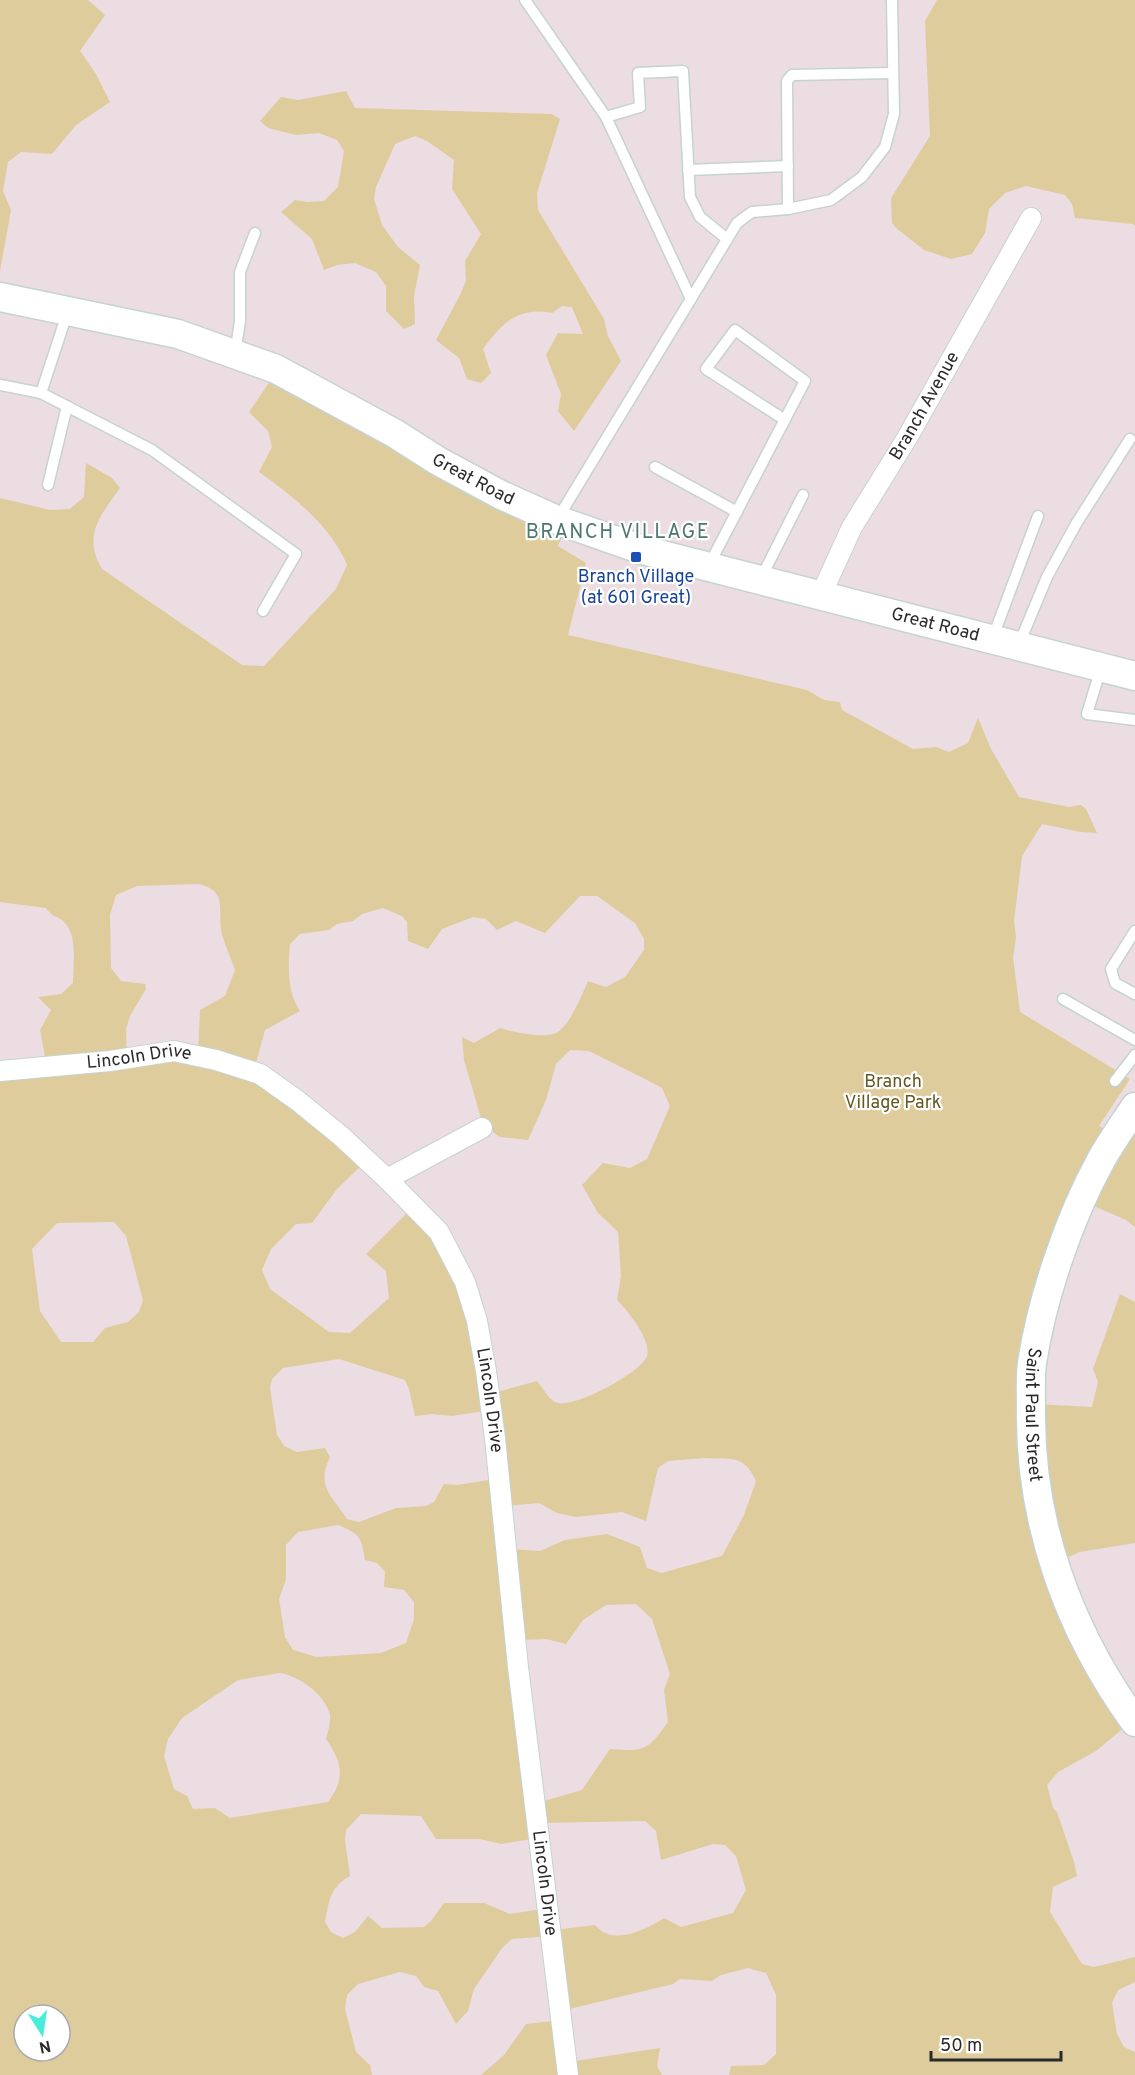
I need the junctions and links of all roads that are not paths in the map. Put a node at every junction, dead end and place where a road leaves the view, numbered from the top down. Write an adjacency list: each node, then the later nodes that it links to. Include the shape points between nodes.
1 (525, 0): 4 (lane)
2 (892, 0): 3 (lane)
3 (893, 73): 5 (lane, via 792,75 787,81); 7 (lane, via 894,114 885,147 862,177 831,200)
4 (606, 117): 6 (lane, via 640,107 638,73 683,70); 12 (lane)
5 (788, 166): 6 (lane); 7 (lane)
6 (688, 170): 10 (lane, via 690,197 700,217)
7 (788, 209): 10 (lane, via 752,212 737,223)
8 (1031, 218): 28 (street, Branch Avenue, via 852,527)
9 (255, 233): 14 (lane, via 240,272)
10 (727, 239): 12 (lane)
11 (0, 297): 13 (main road, Great Road)
12 (691, 298): 25 (lane)
13 (68, 311): 14 (main road, Great Road, via 177,334); 16 (lane)
14 (235, 354): 25 (main road, Great Road, via 276,369 501,495)
15 (0, 385): 16 (lane)
16 (41, 393): 17 (lane)
17 (67, 406): 21 (lane); 29 (lane, via 152,450 296,554)
18 (785, 420): 18 (lane, via 805,381 735,330 706,369); 23 (lane)
19 (1130, 439): 30 (lane)
20 (655, 467): 23 (lane)
21 (48, 485)
22 (803, 495): 27 (lane)
23 (736, 512): 26 (lane)
24 (1038, 516): 30 (lane)
25 (557, 520): 26 (main road, Great Road)
26 (708, 568): 27 (main road, Great Road)
27 (759, 581): 28 (main road, Great Road)
28 (820, 597): 30 (main road, Great Road)
29 (263, 611)
30 (1005, 644): 31 (main road, Great Road)
31 (1101, 668): 32 (main road, Great Road); 33 (lane, via 1088,714)
32 (1135, 676)
33 (1135, 720)
34 (1135, 931): 35 (lane, via 1111,969 1115,983)
35 (1135, 994)
36 (1063, 999): 37 (lane)
37 (1135, 1040)
38 (1135, 1055): 40 (lane)
39 (0, 1071): 43 (street, Lincoln Drive, via 174,1051 216,1060 260,1074 298,1101)
40 (1115, 1081)
41 (1135, 1107): 44 (main road, Saint Paul Street, via 1101,1160 1061,1253 1042,1310 1032,1365 1030,1445 1039,1510 1059,1581 1081,1635 1111,1690)
42 (483, 1128): 43 (street)
43 (387, 1179): 45 (street, Lincoln Drive, via 439,1232 465,1282 477,1321 495,1438 518,1667)
44 (1135, 1722)
45 (568, 2075)

